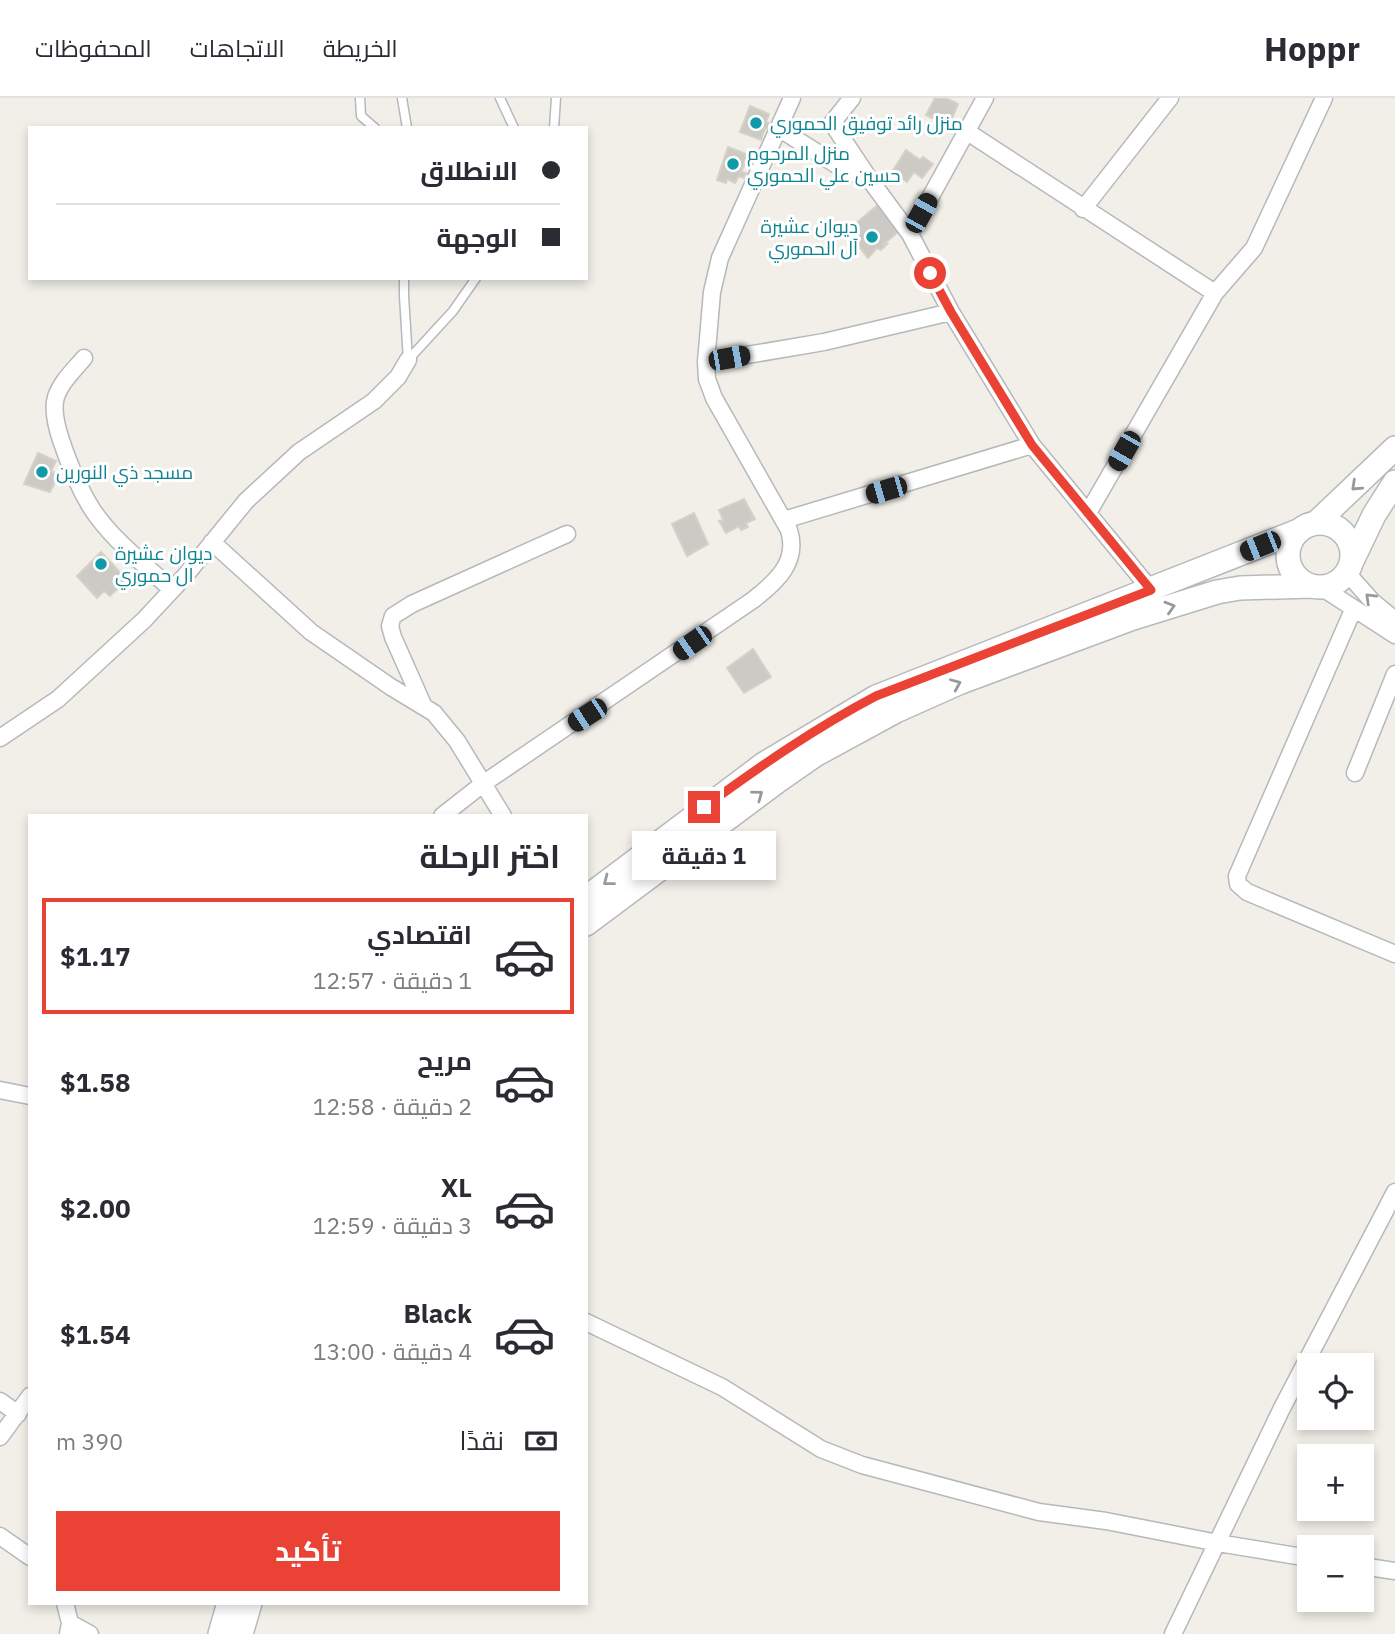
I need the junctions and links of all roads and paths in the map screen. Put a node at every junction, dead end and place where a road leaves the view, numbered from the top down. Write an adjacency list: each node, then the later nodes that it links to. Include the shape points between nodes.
1 (360, 98): 10 (lane, via 361,116)
2 (402, 98): 11 (lane)
3 (500, 98): 12 (lane)
4 (556, 98): 13 (lane)
5 (792, 98): 14 (street)
6 (852, 98): 16 (street, via 832,123)
7 (985, 98): 15 (street)
8 (1170, 98): 17 (street)
9 (1324, 98): 21 (street, via 1254,248)
10 (373, 126)
11 (407, 126)
12 (513, 126)
13 (554, 126)
14 (779, 129): 16 (street, via 843,169); 25 (street, via 720,258)
15 (965, 131): 17 (street); 18 (street)
16 (870, 180): 18 (street)
17 (1083, 209): 21 (street)
18 (910, 234): 22 (street)
19 (404, 280): 24 (lane)
20 (475, 280): 24 (lane)
21 (1215, 293): 29 (street)
22 (951, 312): 25 (street, via 824,342); 26 (street)
23 (84, 358): 36 (street, via 55,400 57,427 67,457 93,510)
24 (408, 360): 33 (street, via 374,401 270,477)
25 (706, 362): 30 (street, via 713,398)
26 (1032, 445): 29 (street); 30 (street)
27 (1395, 448): 31 (main road, one-way to 31)
28 (1395, 482): 34 (main road)
29 (1088, 513): 37 (street)
30 (784, 520): 45 (street, via 792,551 779,578 769,587)
31 (1307, 527): 34 (main road, via 1333,525 1346,536); 35 (main road, via 1288,548 1290,567); 37 (main road)
32 (567, 534): 42 (street, via 393,616 393,638)
33 (212, 542): 36 (street); 42 (street, via 311,632)
34 (1349, 567): 35 (main road, via 1340,580); 39 (street, one-way to 34, via 1373,602)
35 (1316, 587): 38 (street); 49 (main road, one-way to 35, via 797,767 896,711 1133,618 1217,592)
36 (172, 590): 43 (street, via 58,699)
37 (1151, 590): 48 (main road, one-way to 48, via 851,709 764,764)
38 (1353, 610): 40 (street); 50 (street, via 1237,876 1247,892)
39 (1395, 620)
40 (1395, 635)
41 (1395, 674): 44 (street)
42 (424, 707): 45 (street, via 444,723)
43 (0, 738)
44 (1355, 773)
45 (484, 783): 46 (street); 47 (street)
46 (445, 814)
47 (502, 814)
48 (588, 896)
49 (588, 923)
50 (1395, 954)
51 (0, 1090): 52 (street)
52 (28, 1096)
53 (1395, 1192): 60 (street, via 1282,1408)
54 (588, 1323): 60 (street, via 722,1387 840,1457 1039,1512)
55 (28, 1399): 57 (street)
56 (0, 1401): 57 (street)
57 (18, 1414): 58 (street)
58 (0, 1437)
59 (0, 1536): 61 (street)
60 (1218, 1544): 62 (street); 72 (street)
61 (28, 1556)
62 (1297, 1556)
63 (1374, 1568): 64 (street)
64 (1395, 1571)
65 (65, 1605): 68 (street)
66 (228, 1605): 70 (main road)
67 (249, 1605): 71 (main road)
68 (69, 1629): 69 (street)
69 (90, 1634)
70 (220, 1634)
71 (241, 1634)
72 (1173, 1634)

